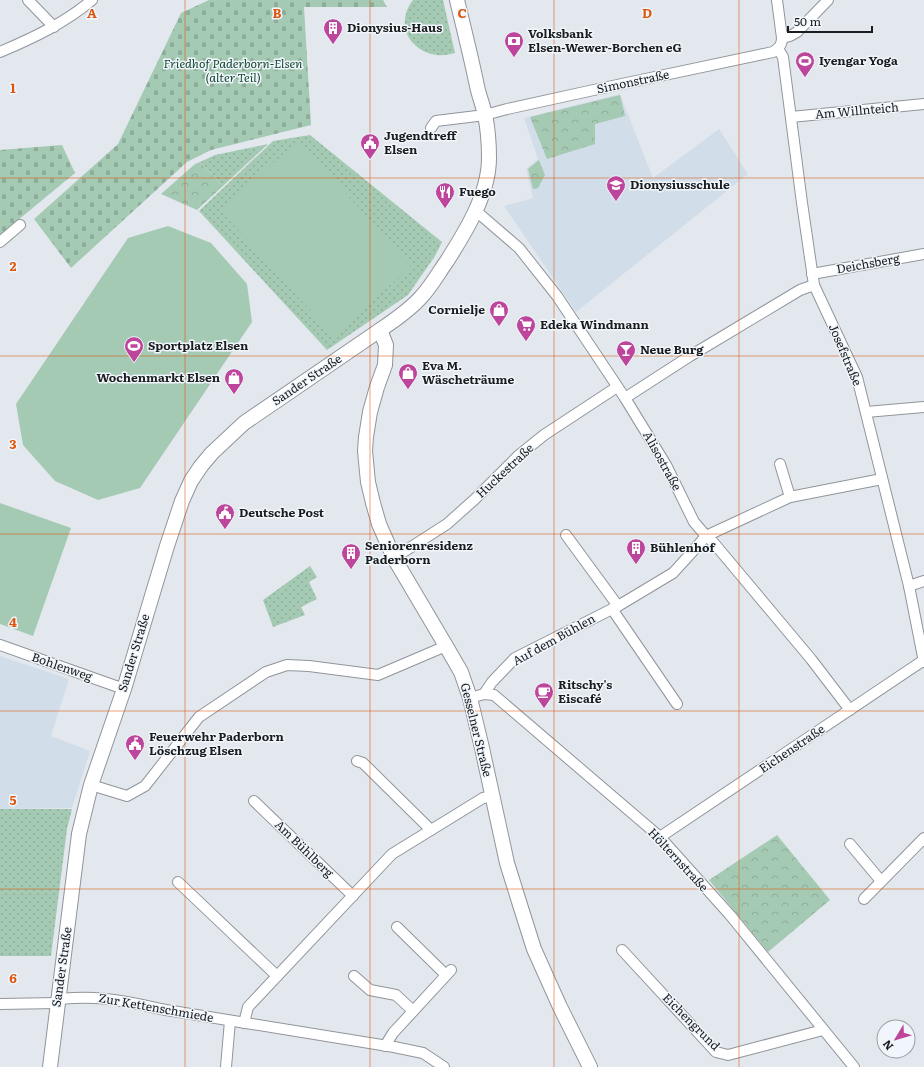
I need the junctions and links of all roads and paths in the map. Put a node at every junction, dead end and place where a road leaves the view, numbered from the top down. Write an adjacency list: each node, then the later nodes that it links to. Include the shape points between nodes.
1 (28, 0): 6 (street)
2 (92, 0): 6 (street)
3 (457, 0): 10 (street, Sander Straße)
4 (777, 0): 7 (street, Josefstraße)
5 (828, 0): 7 (street, Simonstraße, via 797,32)
6 (54, 27): 8 (street)
7 (780, 45): 10 (street, Simonstraße, via 773,52); 11 (street, Josefstraße)
8 (0, 52)
9 (924, 104): 11 (street, Am Willnteich)
10 (485, 115): 12 (street, Simonstraße, via 436,122); 13 (street, Sander Straße, via 489,163)
11 (791, 117): 17 (street, Josefstraße)
12 (431, 128)
13 (476, 211): 19 (street, Sander Straße, via 422,296); 20 (street, Alisostraße, via 519,248 543,277)
14 (20, 225): 15 (street)
15 (0, 242)
16 (924, 254): 17 (street, Deichsberg)
17 (812, 274): 18 (street, Josefstraße)
18 (814, 285): 21 (street, via 800,290); 23 (street, Josefstraße, via 857,377)
19 (380, 330): 29 (street, Gesselner Straße, via 386,345 385,365 370,412 366,459 373,503); 36 (street, Sander Straße, via 244,423 222,442 201,466 182,501)
20 (617, 387): 21 (street, Alisostraße); 29 (street, Huckestraße, via 544,435 518,456 447,524)
21 (625, 398): 28 (street, Alisostraße, via 666,465 694,522)
22 (924, 407): 23 (street)
23 (866, 412): 25 (street, Josefstraße)
24 (780, 464): 26 (street)
25 (882, 479): 26 (street, Auf dem Bühlen); 31 (street, Josefstraße)
26 (790, 497): 28 (street, Auf dem Bühlen)
27 (566, 535): 32 (street)
28 (706, 536): 32 (street, Auf dem Bühlen, via 673,573); 40 (street, Alisostraße, via 811,659)
29 (394, 558): 34 (street, Gesselner Straße)
30 (924, 581): 31 (street)
31 (909, 586): 35 (street, Josefstraße)
32 (615, 607): 37 (street, Auf dem Bühlen, via 515,658); 39 (street)
33 (0, 646): 36 (street, Bohlenweg)
34 (446, 646): 38 (street, Gesselner Straße, via 461,672); 42 (street, via 378,675 286,665 266,672 199,717 145,786 127,796)
35 (924, 661): 40 (street, Eichenstraße)
36 (124, 689): 42 (street, Sander Straße)
37 (484, 694): 38 (street); 46 (street, Hölternstraße, via 494,695)
38 (470, 698): 43 (street, Gesselner Straße)
39 (676, 704)
40 (850, 710): 46 (street, Eichenstraße)
41 (357, 761): 45 (street, via 363,763)
42 (91, 785): 57 (street, Sander Straße, via 79,834)
43 (493, 796): 45 (street, via 483,798); 67 (street, Gesselner Straße, via 507,863 534,949)
44 (254, 801): 51 (street, Am Bühlberg)
45 (431, 830): 51 (street, via 392,854)
46 (660, 837): 62 (street, Hölternstraße, via 730,915)
47 (924, 838): 49 (street)
48 (850, 844): 49 (street)
49 (881, 881): 52 (street)
50 (178, 882): 55 (street)
51 (353, 896): 55 (street)
52 (864, 898)
53 (397, 927): 59 (street, via 448,972)
54 (622, 950): 62 (street, Eichengrund, via 716,1052 728,1055)
55 (277, 976): 61 (street, via 248,1007)
56 (354, 976): 59 (street, via 370,990 396,995)
57 (57, 1001): 58 (street, Zur Kettenschmiede); 60 (street, Zur Kettenschmiede, via 93,997 112,999); 64 (street, Sander Straße)
58 (0, 1004)
59 (413, 1011): 63 (street, via 392,1033)
60 (230, 1021): 61 (street, Zur Kettenschmiede); 65 (street, Zur Kettenschmiede)
61 (244, 1022): 63 (street, Zur Kettenschmiede)
62 (824, 1030): 68 (street, Hölternstraße)
63 (385, 1046): 66 (street, Zur Kettenschmiede, via 423,1053)
64 (50, 1067)
65 (226, 1067)
66 (444, 1067)
67 (590, 1067)
68 (854, 1067)

